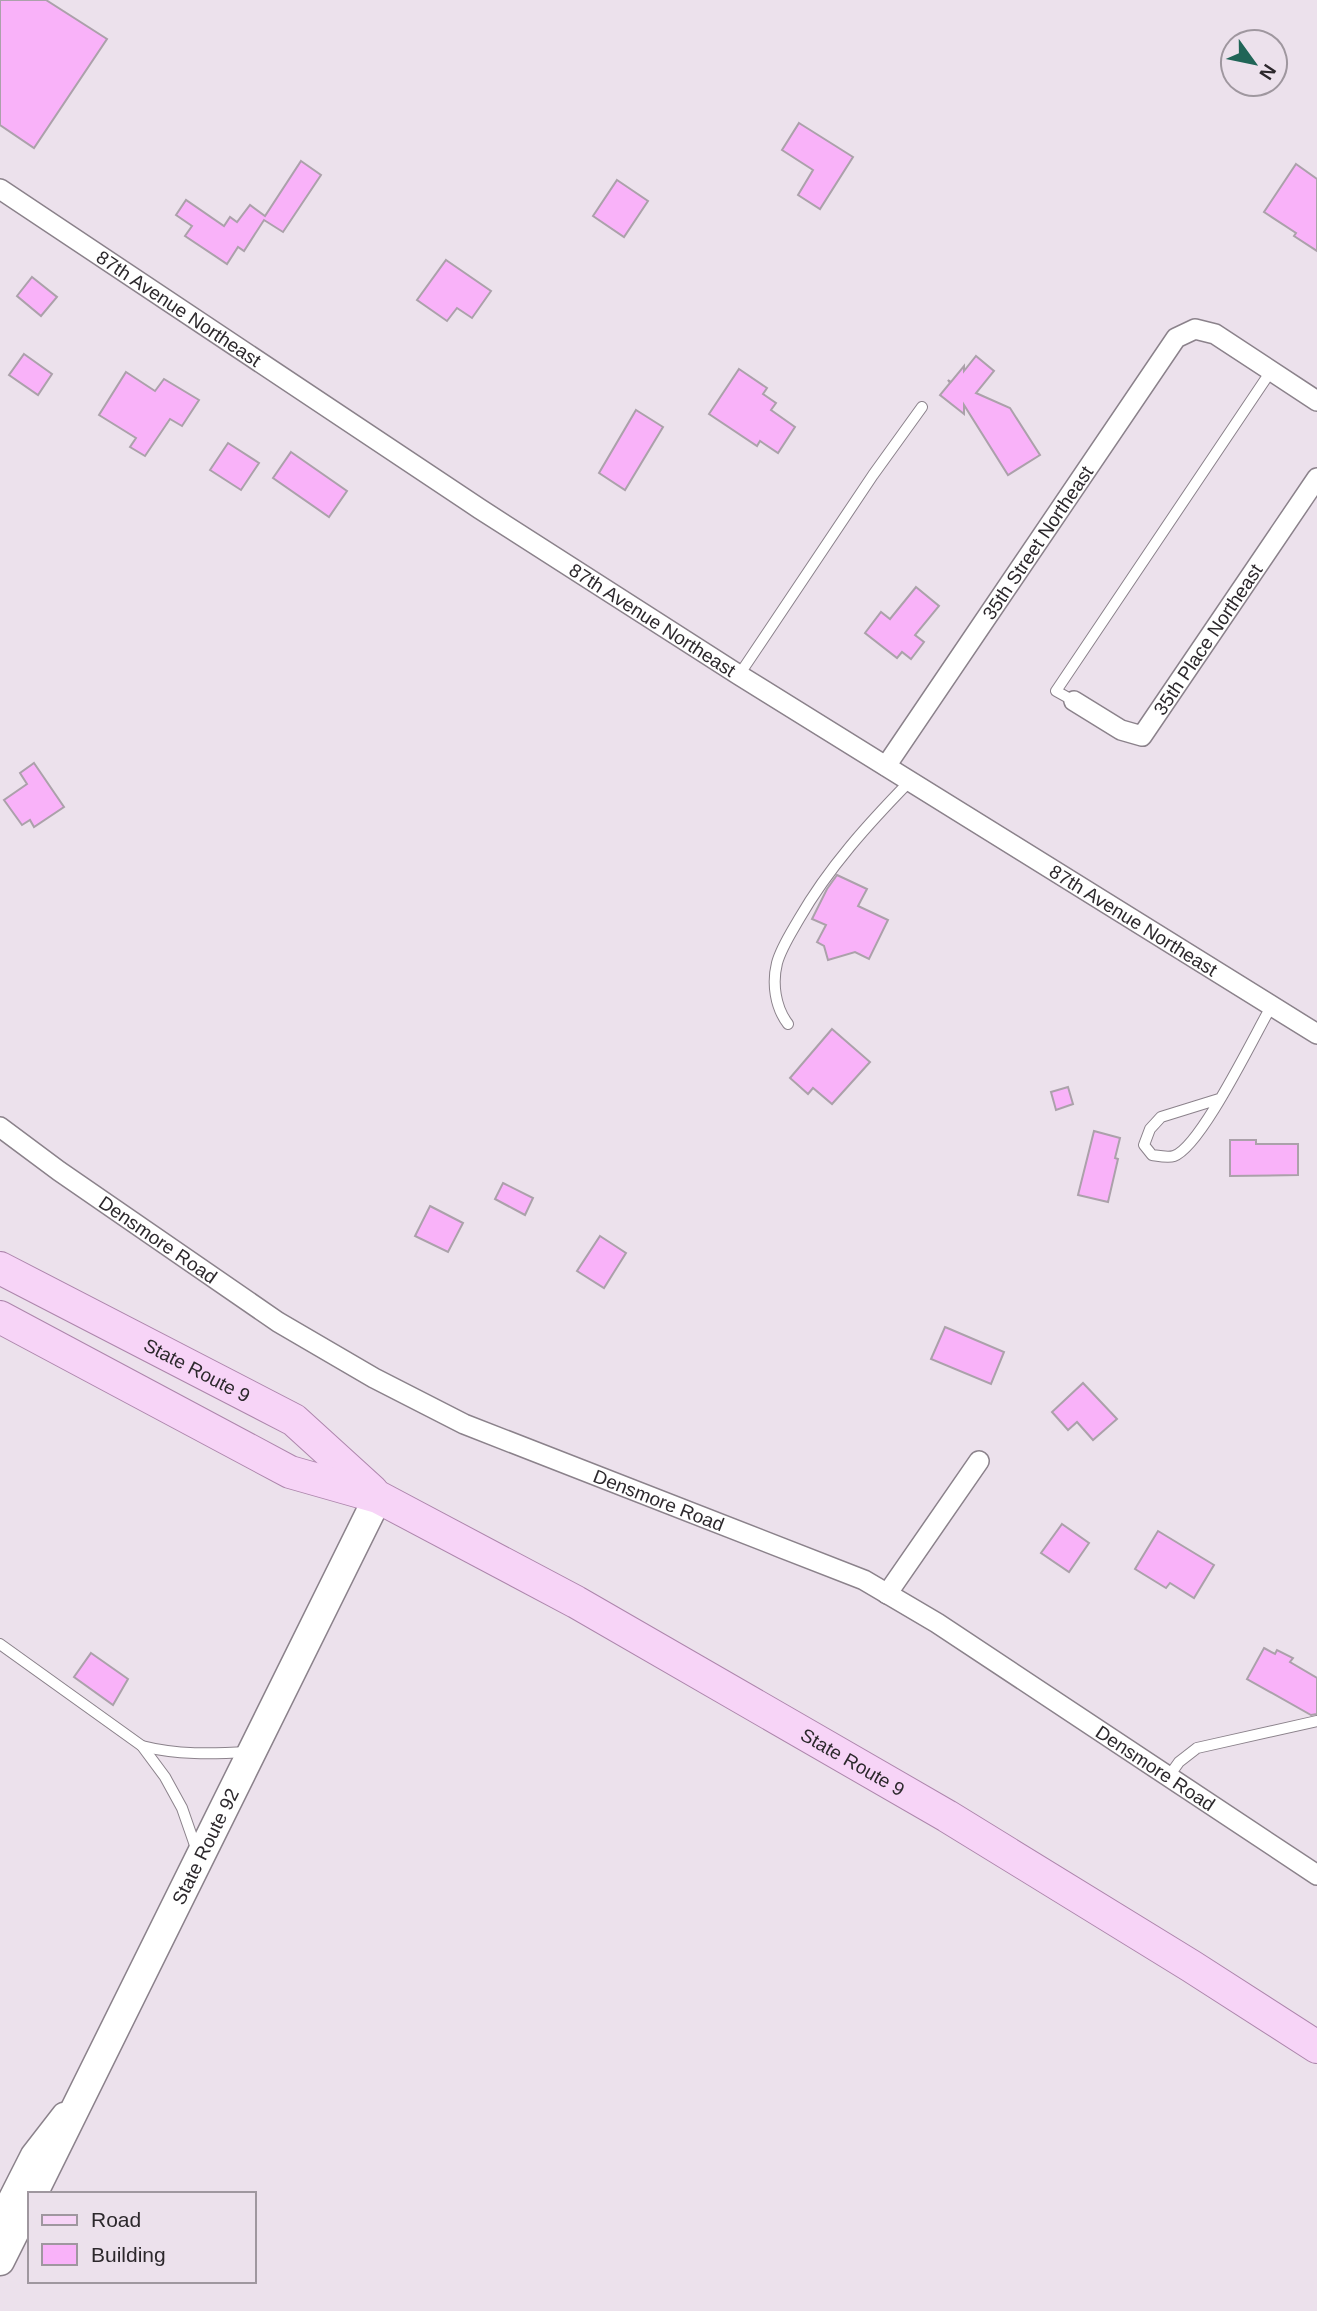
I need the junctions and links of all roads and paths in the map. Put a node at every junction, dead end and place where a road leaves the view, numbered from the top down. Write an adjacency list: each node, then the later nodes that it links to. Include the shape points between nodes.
1 (0, 189): 6 (street, 87th Avenue Northeast, via 480,509)
2 (1271, 371): 3 (street); 7 (lane, via 1056,691); 8 (street, 35th Street Northeast, via 1215,334 1195,329 1176,338)
3 (1317, 401)
4 (922, 407): 6 (lane)
5 (1317, 478): 7 (street, 35th Place Northeast, via 1142,736 1121,730)
6 (739, 675): 8 (street, 87th Avenue Northeast)
7 (1074, 701)
8 (886, 766): 9 (street, 87th Avenue Northeast)
9 (910, 781): 10 (street, 87th Avenue Northeast); 11 (lane, via 854,840 811,898 777,960 775,996)
10 (1272, 1004): 12 (street, 87th Avenue Northeast); 13 (lane)
11 (788, 1024)
12 (1317, 1034)
13 (1219, 1099): 13 (lane, via 1205,1125 1173,1156 1152,1156 1144,1145 1161,1117)
14 (0, 1127): 19 (street, Densmore Road, via 278,1322 374,1378 464,1424 864,1580)
15 (0, 1268): 18 (main road, State Route 9, via 294,1420)
16 (0, 1317): 18 (main road, State Route 9, via 290,1472)
17 (979, 1461): 19 (street)
18 (378, 1497): 23 (main road, State Route 92); 27 (main road, State Route 9, via 576,1602 947,1816)
19 (887, 1594): 24 (street, Densmore Road)
20 (0, 1644): 22 (lane)
21 (1317, 1721): 24 (lane, via 1197,1748)
22 (142, 1746): 23 (lane, via 166,1752); 25 (lane, via 182,1808)
23 (252, 1752): 25 (main road, State Route 92)
24 (1168, 1776): 26 (street, Densmore Road)
25 (200, 1858): 28 (main road, State Route 92)
26 (1317, 1875)
27 (1317, 2047)
28 (88, 2084): 29 (main road, State Route 92); 31 (street, via 33,2155)
29 (34, 2192)
30 (28, 2205): 32 (main road)
31 (0, 2220)
32 (0, 2261)

